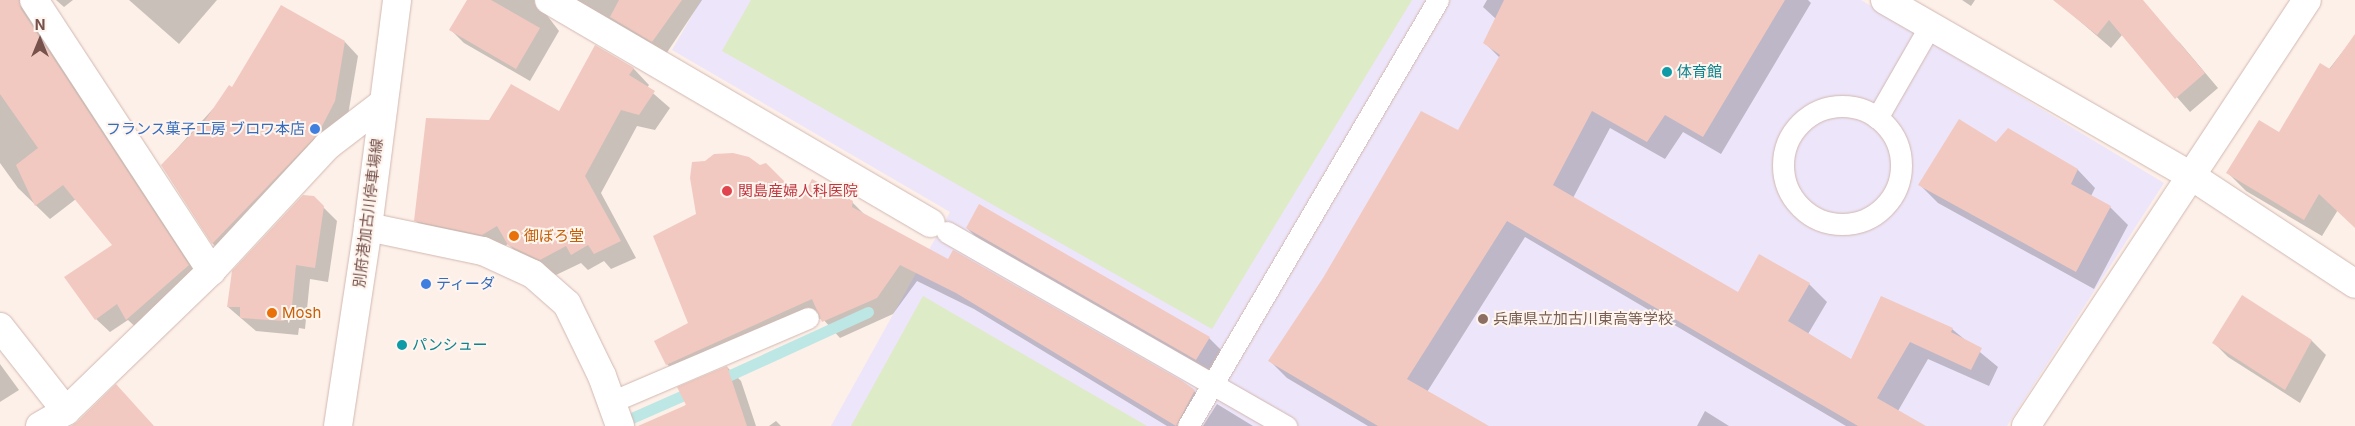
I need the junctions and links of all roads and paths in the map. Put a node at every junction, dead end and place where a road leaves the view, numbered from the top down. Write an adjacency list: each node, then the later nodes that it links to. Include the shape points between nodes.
1 (34, 0): 13 (street)
2 (397, 0): 8 (street, 別府港加古川停車場線)
3 (549, 0): 12 (street)
4 (1438, 0): 17 (lane)
5 (1885, 0): 7 (street)
6 (2307, 0): 10 (street)
7 (1930, 26): 9 (lane); 10 (street)
8 (382, 104): 11 (street, 別府港加古川停車場線); 13 (street, via 327,146)
9 (1877, 118): 9 (lane, via 1891,132 1900,151 1901,171 1896,189 1886,204 1872,216 1854,223 1836,224 1818,219 1802,208 1784,177 1789,139 1802,123 1818,112 1838,107 1858,108)
10 (2193, 178): 14 (street); 24 (street)
11 (368, 228): 19 (street, via 483,251 533,274 567,304); 21 (street, 別府港加古川停車場線)
12 (939, 228): 17 (lane)
13 (211, 271): 18 (street)
14 (2355, 284)
15 (808, 318): 19 (lane)
16 (0, 327): 18 (street)
17 (1212, 384): 22 (lane); 23 (lane)
18 (66, 411): 20 (street)
19 (615, 414)
20 (40, 426)
21 (338, 426)
22 (1188, 426)
23 (1286, 426)
24 (2026, 426)

